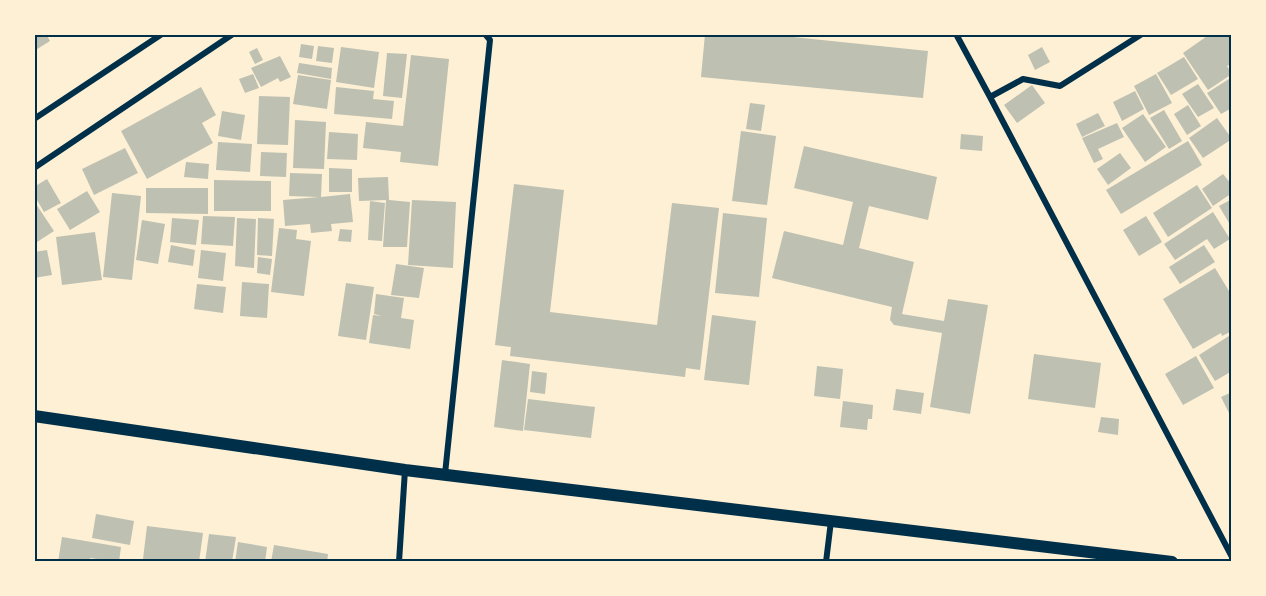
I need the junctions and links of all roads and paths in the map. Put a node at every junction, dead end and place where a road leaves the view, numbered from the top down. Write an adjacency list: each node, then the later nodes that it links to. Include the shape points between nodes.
1 (162, 34): 7 (street)
2 (233, 34): 8 (street)
3 (484, 34): 11 (street, via 490,40)
4 (956, 34): 6 (street)
5 (1142, 34): 6 (street, via 1060,86 1023,80)
6 (990, 97): 13 (street)
7 (34, 119)
8 (34, 168)
9 (34, 416): 10 (main road)
10 (405, 470): 11 (main road); 14 (street)
11 (445, 475): 12 (main road)
12 (831, 521): 15 (street); 16 (main road)
13 (1232, 557)
14 (399, 561)
15 (826, 561)
16 (1172, 561)

